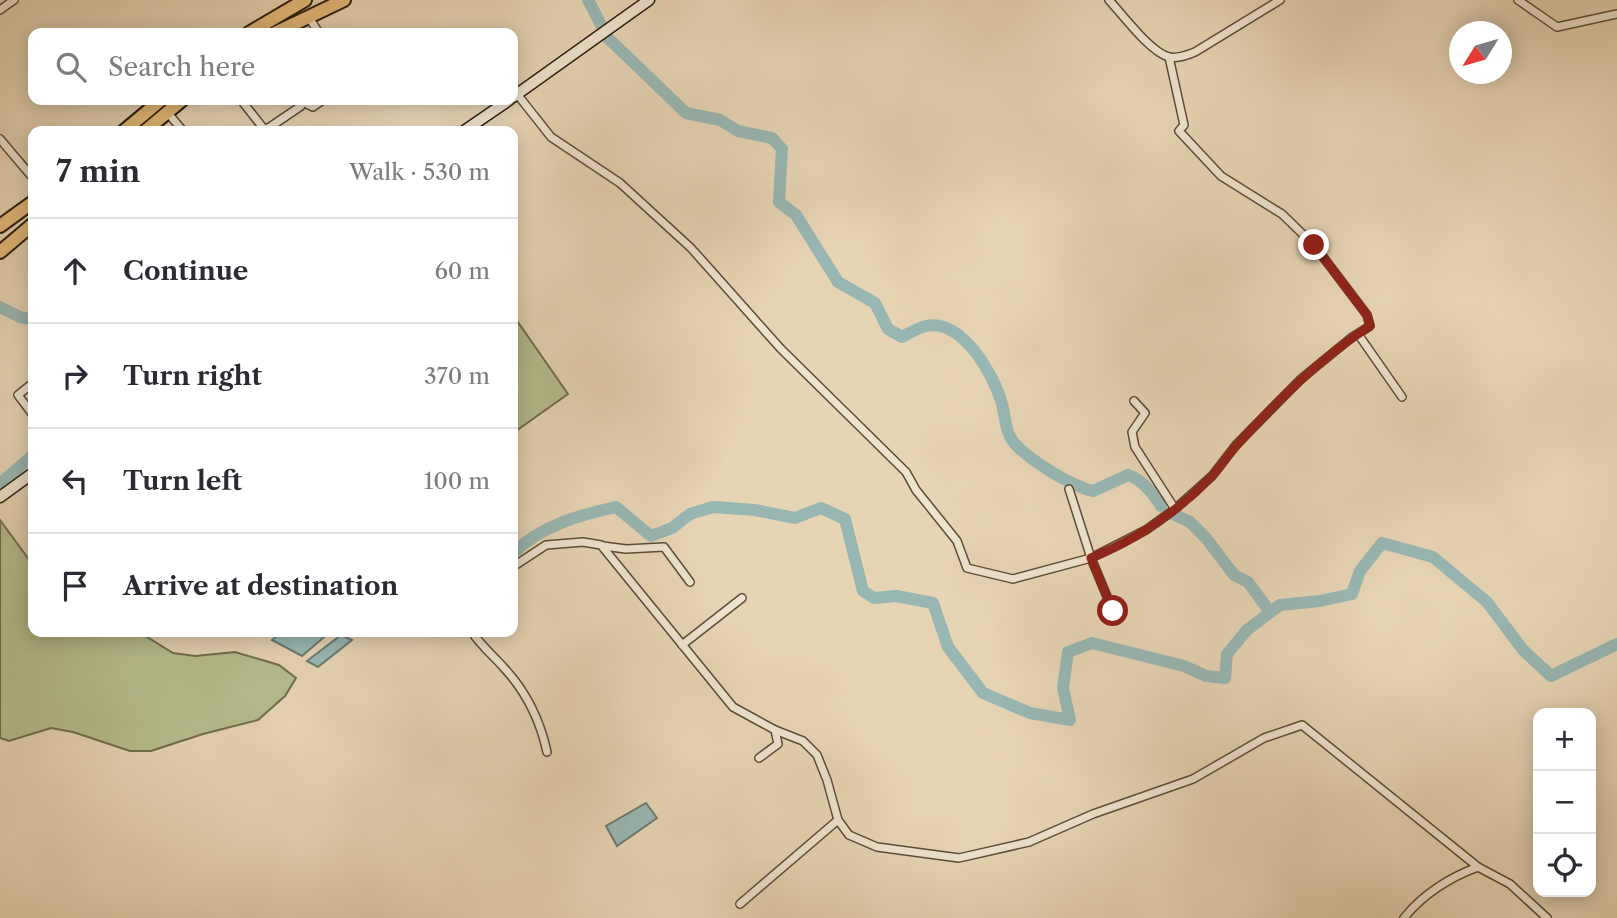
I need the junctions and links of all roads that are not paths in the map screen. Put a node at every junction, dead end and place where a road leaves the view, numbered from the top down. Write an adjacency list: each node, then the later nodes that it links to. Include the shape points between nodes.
1 (14, 0): 8 (street)
2 (305, 0): 11 (highway)
3 (344, 0): 10 (highway)
4 (649, 0): 15 (street)
5 (1109, 0): 14 (street, via 1153,47)
6 (1280, 0): 14 (street, via 1195,51)
7 (1518, 0): 9 (street, via 1557,27)
8 (0, 10)
9 (1617, 14)
10 (307, 16): 12 (highway); 13 (street)
11 (257, 28)
12 (284, 28)
13 (315, 28)
14 (1169, 57): 39 (street, via 1184,125 1179,131 1221,176 1282,214 1314,245 1367,315 1370,326)
15 (518, 93)
16 (518, 102): 49 (street, via 551,137 621,183 691,248 781,349 906,472 957,541 967,568 1013,579)
17 (155, 105): 23 (highway)
18 (176, 105): 22 (highway)
19 (245, 105): 26 (street)
20 (301, 105): 27 (street)
21 (501, 105): 28 (street)
22 (167, 112): 24 (highway); 25 (street)
23 (130, 126)
24 (151, 126)
25 (179, 126)
26 (262, 126)
27 (271, 126)
28 (471, 126)
29 (0, 139): 30 (street)
30 (28, 172)
31 (24, 207): 32 (highway)
32 (0, 223)
33 (28, 227): 36 (highway)
34 (28, 228): 37 (highway)
35 (28, 229): 38 (highway)
36 (0, 243)
37 (0, 252)
38 (0, 258)
39 (1357, 334): 41 (street); 47 (street, via 1301,379 1212,476)
40 (28, 387): 43 (street, via 18,394)
41 (1402, 397)
42 (1134, 401): 47 (street, via 1145,413 1132,432 1135,447)
43 (28, 408)
44 (28, 476): 46 (street)
45 (1069, 489): 49 (street)
46 (0, 497)
47 (1175, 509): 49 (street, via 1146,530)
48 (602, 546): 50 (street, via 583,542 546,545); 51 (street, via 664,547); 55 (street)
49 (1091, 558): 53 (street)
50 (518, 563)
51 (690, 582)
52 (741, 598): 55 (street)
53 (1113, 611)
54 (476, 637): 57 (street, via 532,704)
55 (682, 645): 56 (street, via 733,707)
56 (775, 730): 58 (street, via 778,744); 59 (street, via 803,741 817,755)
57 (547, 752)
58 (759, 758)
59 (838, 820): 60 (street, via 849,835 877,847 959,858 1029,842 1193,779 1264,738 1302,725); 61 (street)
60 (1478, 867): 62 (street, via 1425,897); 63 (street, via 1510,884)
61 (740, 904)
62 (1404, 918)
63 (1547, 918)

